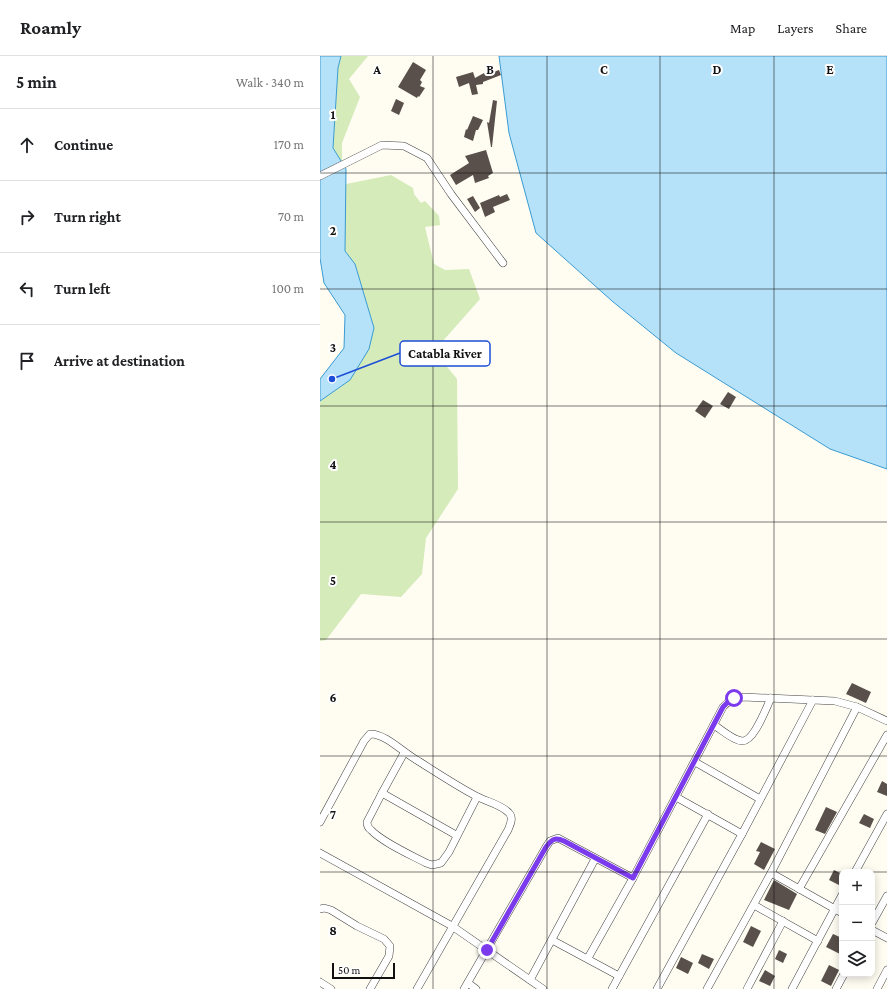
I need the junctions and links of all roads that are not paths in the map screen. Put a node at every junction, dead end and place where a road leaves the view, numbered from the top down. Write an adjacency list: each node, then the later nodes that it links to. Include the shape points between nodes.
1 (320, 176): 2 (street, via 382,145 404,146 427,158)
2 (503, 263)
3 (771, 698): 4 (street); 7 (street, via 734,698 723,707); 7 (street, via 756,730 745,741 740,741)
4 (813, 700): 5 (street); 14 (street)
5 (857, 706): 6 (street); 23 (street)
6 (887, 721)
7 (714, 726): 10 (street)
8 (887, 734): 25 (street)
9 (404, 753): 11 (street); 12 (street); 17 (street, via 381,736 370,734)
10 (695, 762): 13 (street); 14 (street)
11 (382, 793): 19 (street); 19 (street, via 368,817 367,825 370,830 426,864 441,863)
12 (477, 797): 19 (street); 34 (street, via 506,810 512,816 508,830)
13 (676, 797): 15 (street); 24 (street)
14 (760, 799): 18 (street)
15 (708, 814): 18 (street); 42 (street)
16 (887, 814): 22 (street)
17 (320, 822)
18 (742, 834): 53 (street)
19 (456, 835)
20 (320, 853): 34 (street)
21 (594, 859): 24 (street); 37 (street); 39 (street, via 558,838 550,841)
22 (857, 869)
23 (771, 873): 25 (street); 28 (street)
24 (633, 878): 40 (street)
25 (799, 890): 30 (street)
26 (887, 896): 32 (street)
27 (839, 900): 30 (street)
28 (754, 905): 33 (street); 54 (street)
29 (320, 909): 48 (street, via 331,910 384,939 390,946 389,956)
30 (834, 909): 31 (street); 38 (street)
31 (839, 912)
32 (875, 918)
33 (783, 921): 38 (street); 55 (street)
34 (452, 926): 39 (street); 49 (street)
35 (875, 932): 36 (street)
36 (887, 938)
37 (552, 940): 40 (street); 44 (street)
38 (818, 941): 56 (street)
39 (487, 950): 44 (street); 46 (street)
40 (588, 958): 42 (street)
41 (887, 970): 58 (street)
42 (619, 976): 52 (street)
43 (842, 977): 57 (street)
44 (530, 980): 51 (street)
45 (320, 982): 47 (street)
46 (466, 986): 50 (street)
47 (331, 989)
48 (370, 989)
49 (417, 989)
50 (476, 989)
51 (543, 989)
52 (612, 989)
53 (658, 989)
54 (707, 989)
55 (747, 989)
56 (792, 989)
57 (836, 989)
58 (877, 989)

